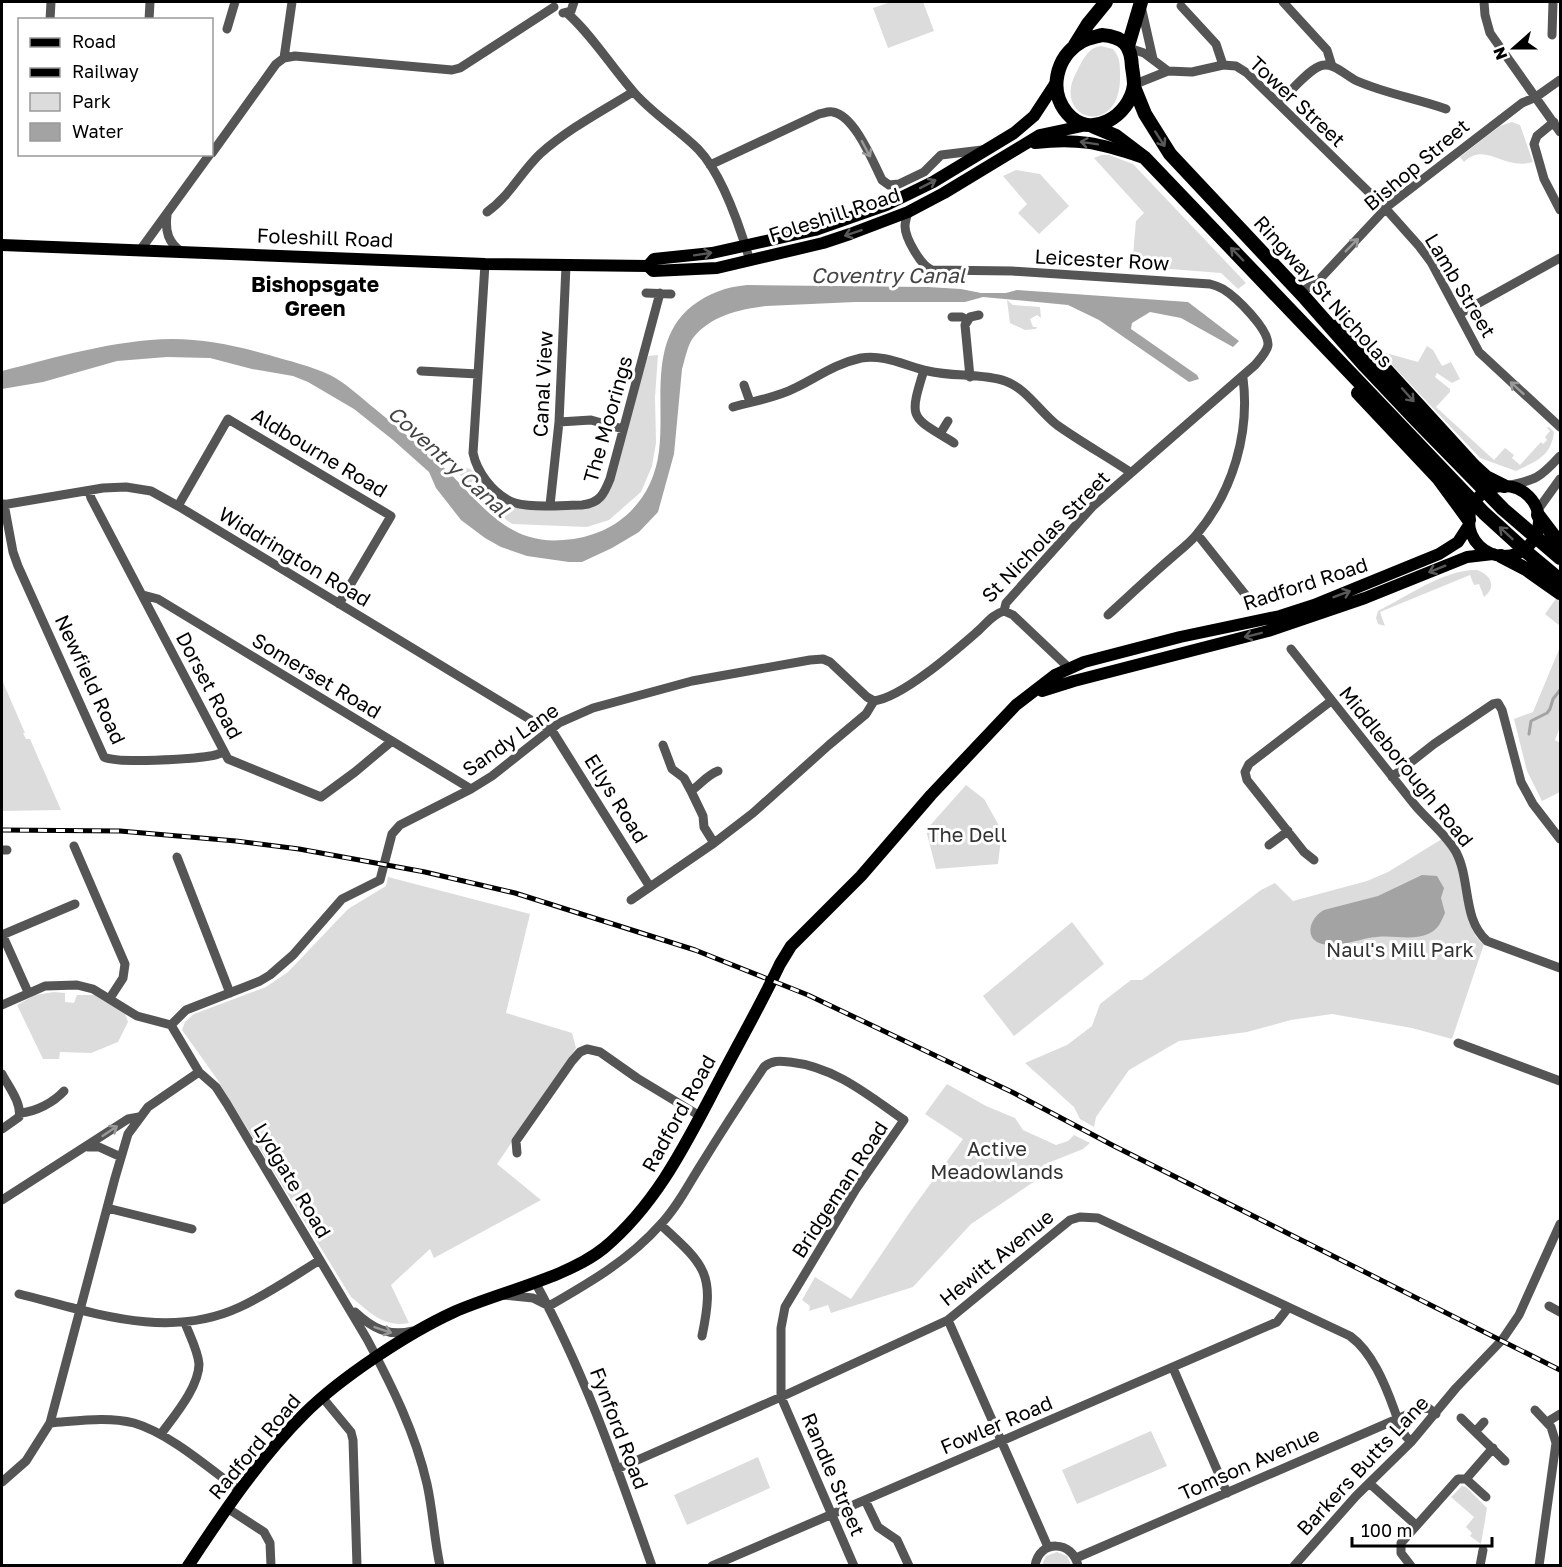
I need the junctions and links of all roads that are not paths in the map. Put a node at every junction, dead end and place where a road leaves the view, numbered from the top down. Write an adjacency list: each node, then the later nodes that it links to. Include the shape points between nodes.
1 (51, 2): 13 (street)
2 (150, 2): 14 (street)
3 (235, 2): 15 (street)
4 (292, 2): 19 (street)
5 (1106, 2): 17 (highway)
6 (1141, 2): 18 (highway); 20 (street)
7 (1283, 2): 22 (street, via 1327,50)
8 (1484, 2): 28 (street, via 1490,33)
9 (1552, 2): 16 (street)
10 (554, 4): 12 (street, via 560,12); 19 (street, via 456,70)
11 (1181, 6): 21 (street, via 1216,44)
12 (571, 8): 27 (street, via 579,24)
13 (50, 18)
14 (148, 18)
15 (227, 29)
16 (1552, 35)
17 (1074, 47): 18 (highway, via 1102,35); 25 (highway, via 1061,65)
18 (1129, 47): 20 (street); 26 (highway)
19 (284, 58): 36 (street)
20 (1153, 59): 23 (street)
21 (1223, 65): 23 (street, Tower Street, via 1192,72); 29 (street, Tower Street, via 1242,69)
22 (1332, 66): 29 (street, via 1322,65 1312,72); 30 (street, via 1361,83)
23 (1168, 71): 26 (street, Tower Street)
24 (1560, 80): 28 (street, Bishop Street)
25 (1055, 84): 32 (highway, via 1066,113); 35 (main road, Foleshill Road, via 1027,124)
26 (1133, 86): 32 (highway, via 1120,113 1112,120); 59 (highway, Ringway St Nicholas, one-way to 59, via 1170,154)
27 (633, 92): 39 (street); 42 (street, via 559,138)
28 (1536, 97): 31 (street); 40 (street, Bishop Street, via 1522,103)
29 (1279, 104): 40 (street, Tower Street)
30 (1446, 109)
31 (1554, 122): 33 (street); 41 (street, via 1537,136 1534,146 1544,179)
32 (1090, 125): 34 (main road, Foleshill Road, via 1056,130); 38 (highway, Ringway St Nicholas, via 1116,136)
33 (1560, 132)
34 (1024, 144): 38 (main road, one-way to 34, via 1081,141); 43 (main road, Foleshill Road)
35 (986, 150): 39 (street, one-way to 35, via 819,114 833,112 848,119 882,180 889,185 924,172 941,155); 48 (main road, Foleshill Road, one-way to 35, via 815,230 877,208 933,182)
36 (213, 151)
37 (210, 156): 44 (street)
38 (1145, 158): 60 (highway, Ringway St Nicholas, one-way to 38)
39 (711, 165): 48 (street)
40 (1386, 209): 59 (street, Bishop Street, one-way to 40); 61 (street, Lamb Street, via 1425,253)
41 (1560, 210)
42 (487, 212)
43 (908, 212): 45 (main road, Foleshill Road); 46 (street)
44 (168, 213): 49 (street); 50 (street, via 168,238)
45 (890, 220): 46 (street); 52 (main road, Foleshill Road, one-way to 52, via 823,243)
46 (905, 228): 65 (street, Leicester Row, via 921,261 933,270 1184,281 1221,288 1260,325 1267,338 1267,349)
47 (2, 245): 49 (main road, Foleshill Road)
48 (745, 246): 52 (street); 55 (main road, Foleshill Road, one-way to 48, via 654,259)
49 (141, 249): 50 (main road, Foleshill Road)
50 (182, 252): 53 (main road, Foleshill Road)
51 (1560, 258): 61 (street)
52 (750, 261): 55 (main road, Foleshill Road, via 717,268 653,271)
53 (485, 264): 54 (main road, Foleshill Road); 68 (street, The Moorings)
54 (566, 266): 55 (main road, Foleshill Road); 75 (street, Canal View)
55 (648, 266)
56 (646, 293): 57 (street)
57 (660, 294): 58 (street); 78 (street, The Moorings)
58 (671, 294)
59 (1303, 295): 76 (highway, Ringway St Nicholas); 84 (highway, one-way to 84, via 1379,362 1474,466)
60 (1278, 296): 76 (highway, Ringway St Nicholas); 90 (highway, via 1359,394 1439,479)
61 (1459, 314): 77 (street, Lamb Street, one-way to 61, via 1484,357)
62 (979, 315): 64 (street)
63 (952, 317): 64 (street)
64 (967, 320): 69 (street)
65 (1256, 365): 70 (street, St Nicholas Street)
66 (924, 370): 69 (street); 72 (street, via 883,358 859,358 788,391); 79 (street, via 914,409 919,420)
67 (421, 372): 68 (street)
68 (478, 374): 87 (street, The Moorings, via 473,453 478,469 486,482 510,501)
69 (970, 377): 82 (street, via 1011,383 1057,424)
70 (1243, 378): 82 (street, St Nicholas Street); 91 (street, via 1245,398 1234,470)
71 (744, 385): 72 (street)
72 (750, 402): 73 (street)
73 (733, 407)
74 (948, 421): 79 (street)
75 (559, 422): 78 (street, via 591,420); 87 (street, Canal View)
76 (1411, 425): 94 (highway, Ringway St Nicholas); 95 (highway, Ringway St Nicholas, one-way to 76, via 1484,513)
77 (1560, 427)
78 (623, 429): 87 (street, The Moorings, via 602,497 589,504)
79 (940, 434): 80 (street)
80 (954, 443)
81 (1560, 456): 84 (street, via 1538,478)
82 (1130, 472): 99 (street, St Nicholas Street, via 1089,510 1006,603)
83 (1560, 479): 89 (street)
84 (1505, 486): 89 (main road, via 1531,498); 90 (main road, via 1479,496)
85 (89, 491): 86 (street, Widdrington Road); 88 (street, Widdrington Road, via 115,487 145,489); 96 (street, Dorset Road)
86 (3, 505): 110 (street, Newfield Road, via 18,566 104,757 145,760)
87 (550, 505)
88 (178, 506): 98 (street, Widdrington Road); 98 (street, Aldbourne Road, via 228,419 391,516)
89 (1538, 513): 92 (highway); 93 (main road, via 1536,535 1528,546 1518,553)
90 (1469, 522): 93 (main road, via 1474,540); 103 (main road, Radford Road, one-way to 90, via 1180,637 1280,616 1314,604 1439,554 1458,542)
91 (1197, 534): 97 (street); 100 (street)
92 (1560, 544)
93 (1497, 555): 95 (highway); 102 (main road, Radford Road, one-way to 102, via 1467,557 1268,631)
94 (1560, 558)
95 (1558, 587)
96 (143, 595): 108 (street, Somerset Road, via 158,599); 110 (street, Dorset Road)
97 (1252, 603)
98 (339, 604): 107 (street, Widdrington Road)
99 (1004, 611): 103 (street); 105 (street, St Nicholas Street, via 915,680 884,699)
100 (1108, 615)
101 (1291, 649): 106 (street, Middleborough Road)
102 (1159, 659): 103 (main road, Radford Road, via 1132,660 1082,672); 104 (main road, Radford Road)
103 (1069, 668): 104 (main road, Radford Road)
104 (1030, 696): 138 (main road, Radford Road, via 1016,705 861,876 790,946)
105 (874, 700): 107 (street, Sandy Lane, via 831,662 810,660 692,681 593,708); 117 (street, St Nicholas Street, via 866,714)
106 (1331, 700): 112 (street, Middleborough Road); 115 (street, via 1245,770 1247,780)
107 (551, 729): 113 (street, Sandy Lane); 122 (street, Ellys Road)
108 (392, 741): 110 (street, Dorset Road, via 321,797 228,759); 113 (street, Somerset Road)
109 (663, 745): 114 (street, via 672,769 684,778)
110 (224, 752)
111 (718, 771): 114 (street)
112 (1392, 777): 116 (street, via 1493,704 1500,704 1521,782); 126 (street, Middleborough Road, via 1456,853 1480,935)
113 (471, 789): 128 (street, Sandy Lane, via 400,825 392,834 380,880 342,899 270,975)
114 (691, 791): 117 (street)
115 (1288, 831): 118 (street); 121 (street)
116 (1560, 838)
117 (714, 843): 122 (street, St Nicholas Street)
118 (1269, 845)
119 (74, 846): 129 (street, via 125,964 123,978)
120 (177, 857): 128 (street)
121 (1314, 860)
122 (650, 887): 123 (street, St Nicholas Street)
123 (631, 900)
124 (75, 904): 125 (street)
125 (2, 935): 127 (street)
126 (1560, 968)
127 (28, 992): 129 (street, via 45,986 77,985); 130 (street)
128 (230, 993): 131 (street, Sandy Lane, via 186,1010)
129 (110, 998): 131 (street, via 137,1016)
130 (2, 1005)
131 (171, 1025): 133 (street, Lydgate Road)
132 (1458, 1043): 135 (street)
133 (199, 1072): 139 (street); 150 (street, Lydgate Road, via 227,1104)
134 (2, 1074): 137 (street)
135 (1560, 1082)
136 (64, 1091): 137 (street, via 34,1110)
137 (20, 1113): 140 (street)
138 (700, 1116): 142 (street, via 600,1052 587,1048 572,1061 516,1141); 151 (main road, Radford Road, via 667,1176 626,1228 590,1258)
139 (139, 1117): 141 (street, one-way to 139, via 128,1119); 143 (street)
140 (2, 1129)
141 (83, 1149): 143 (street, via 99,1147); 144 (street)
142 (517, 1153)
143 (122, 1157): 145 (street)
144 (2, 1200)
145 (107, 1208): 148 (street); 158 (street)
146 (1560, 1224): 149 (street, Barkers Butts Lane)
147 (661, 1225): 155 (street, Bridgeman Road, via 608,1271); 163 (street, via 703,1269 709,1305); 166 (street, Bridgeman Road, via 768,1063 780,1061 824,1069 904,1120 856,1189 785,1307 781,1334)
148 (192, 1229)
149 (1558, 1238): 169 (street, Barkers Butts Lane, via 1514,1324)
150 (320, 1260): 154 (street, Lydgate Road); 161 (street, via 238,1308)
151 (535, 1282): 153 (main road, Radford Road); 155 (street, Fynford Road)
152 (19, 1294): 158 (street)
153 (499, 1295): 155 (street, via 533,1298); 162 (main road, Radford Road)
154 (345, 1302): 162 (street, one-way to 162, via 361,1318 387,1333 410,1332); 164 (street, Lydgate Road)
155 (549, 1306): 182 (street, Fynford Road, via 584,1380)
156 (1549, 1306): 159 (street)
157 (1288, 1308): 160 (street, Hewitt Avenue, via 1089,1216 1070,1220); 165 (street, Fowler Road, via 1276,1322); 172 (street, Hewitt Avenue, via 1358,1342 1373,1363)
158 (80, 1309): 161 (street, via 126,1321); 175 (street)
159 (1560, 1312)
160 (948, 1320): 166 (street, Hewitt Avenue); 178 (street)
161 (185, 1323): 177 (street, via 199,1364 197,1374 186,1399)
162 (429, 1325): 164 (main road, Radford Road)
163 (702, 1336)
164 (377, 1358): 167 (main road, Radford Road); 199 (street, Lydgate Road, via 416,1443)
165 (1173, 1368): 178 (street, Fowler Road); 187 (street)
166 (782, 1397): 182 (street, Hewitt Avenue); 191 (street, Randle Street)
167 (322, 1398): 186 (main road, Radford Road, via 286,1434); 198 (street, via 351,1432 353,1440)
168 (1535, 1410): 174 (street)
169 (1436, 1414): 172 (street, Tomson Avenue, via 1427,1407); 179 (street, Barkers Butts Lane)
170 (1560, 1414): 174 (street)
171 (1461, 1418): 176 (street)
172 (1397, 1419): 179 (street, Hewitt Avenue); 187 (street, Tomson Avenue)
173 (1484, 1422): 176 (street)
174 (1547, 1422): 208 (street, via 1555,1434 1556,1451)
175 (50, 1423): 177 (street, via 100,1419 134,1423); 184 (street, via 26,1461)
176 (1475, 1431): 180 (street)
177 (161, 1434): 186 (street)
178 (1001, 1441): 189 (street, Fowler Road); 193 (street)
179 (1411, 1442): 185 (street, Barkers Butts Lane)
180 (1493, 1448): 181 (street); 183 (street)
181 (1505, 1461)
182 (617, 1469): 200 (street, Fynford Road)
183 (1466, 1479): 188 (street); 192 (street, via 1458,1479)
184 (2, 1482)
185 (1369, 1483): 192 (street); 205 (street, Barkers Butts Lane)
186 (240, 1491): 190 (main road, Radford Road)
187 (1227, 1494): 195 (street, Tomson Avenue)
188 (1486, 1497)
189 (865, 1500): 191 (street, Fowler Road); 203 (street, via 878,1527 897,1540)
190 (227, 1508): 196 (main road, Radford Road); 197 (street, via 268,1537)
191 (832, 1514): 201 (street, Fowler Road); 202 (street, Randle Street)
192 (1416, 1526): 206 (street, via 1400,1548)
193 (1048, 1547): 195 (street, via 1065,1547); 204 (street, via 1038,1556)
194 (1483, 1550): 207 (street)
195 (1077, 1562)
196 (188, 1566)
197 (271, 1566)
198 (357, 1566)
199 (440, 1566)
200 (652, 1566)
201 (712, 1566)
202 (854, 1566)
203 (909, 1566)
204 (1035, 1566)
205 (1294, 1566)
206 (1411, 1566)
207 (1480, 1566)
208 (1539, 1566)

